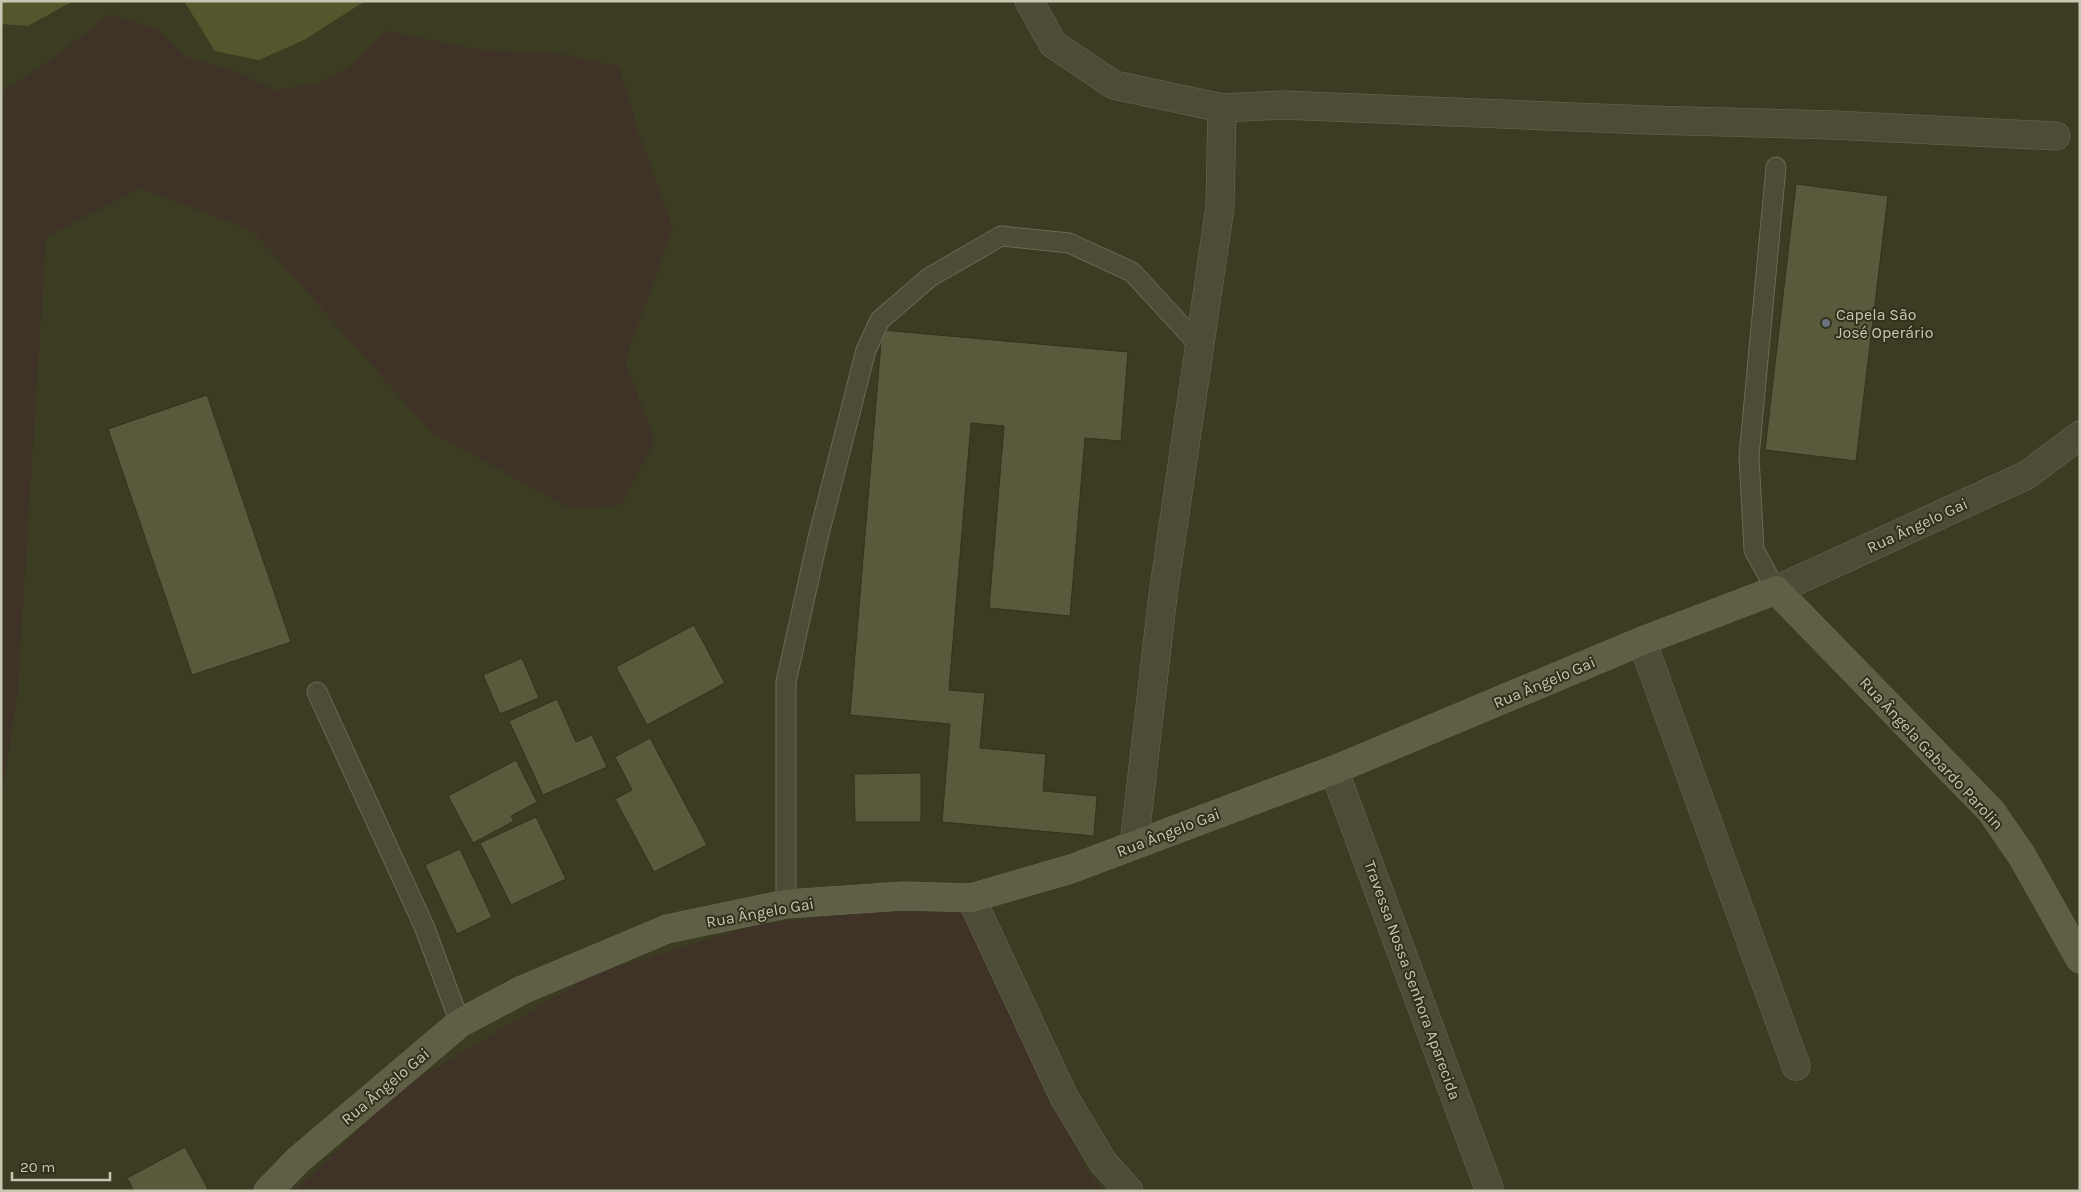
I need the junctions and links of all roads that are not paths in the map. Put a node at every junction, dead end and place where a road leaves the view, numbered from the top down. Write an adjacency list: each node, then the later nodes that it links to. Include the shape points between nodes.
1 (1029, 1): 2 (street, via 1053,44 1114,85)
2 (1222, 108): 3 (street, via 1283,105); 5 (street, via 1220,207)
3 (2056, 136)
4 (1776, 166): 7 (lane, via 1749,456 1754,550)
5 (1200, 346): 11 (street, via 1163,595); 13 (lane, via 1132,272 1069,243 1001,236 930,277 880,320 866,350 818,538 786,682)
6 (2080, 436): 7 (street, Rua Ângelo Gai, via 2027,474)
7 (1776, 590): 8 (street, Rua Ângelo Gai); 14 (street, Rua Ângela Gabardo Parolin, via 1991,811 2022,856)
8 (1642, 642): 10 (street, Rua Ângelo Gai); 16 (street)
9 (317, 692): 15 (lane, via 424,926)
10 (1334, 770): 11 (street, Rua Ângelo Gai); 19 (street, Travessa Nossa Senhora Aparecida)
11 (1134, 845): 12 (street, Rua Ângelo Gai, via 1071,869)
12 (971, 898): 13 (street, Rua Ângelo Gai, via 904,896); 18 (street, via 1064,1097 1103,1162)
13 (786, 904): 15 (street, Rua Ângelo Gai, via 667,929 522,990)
14 (2080, 960)
15 (460, 1023): 17 (street, Rua Ângelo Gai, via 298,1160)
16 (1796, 1066)
17 (268, 1191)
18 (1129, 1191)
19 (1490, 1191)

